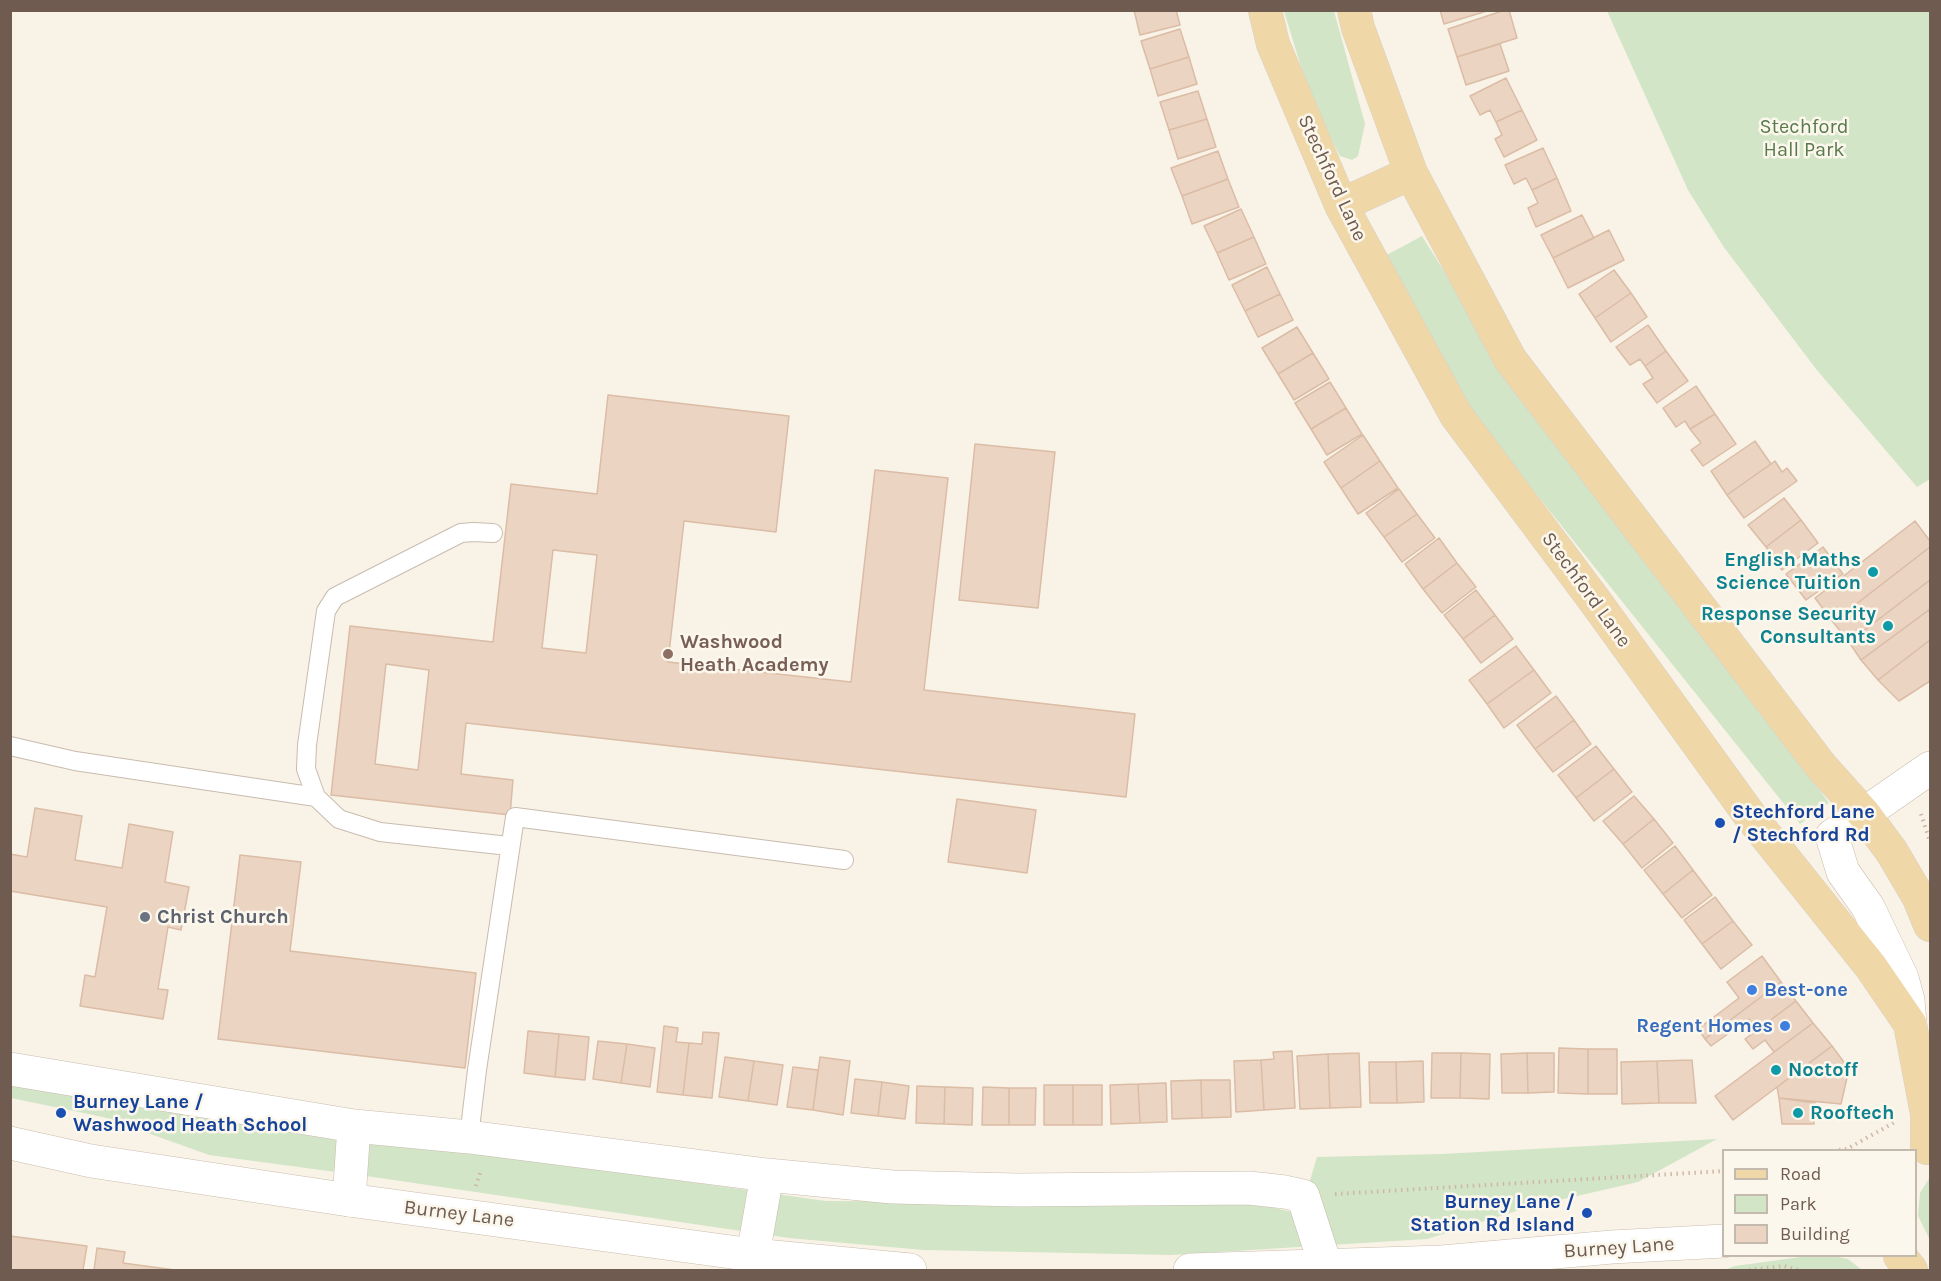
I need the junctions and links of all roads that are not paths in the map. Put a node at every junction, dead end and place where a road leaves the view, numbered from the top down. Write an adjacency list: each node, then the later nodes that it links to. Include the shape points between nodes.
1 (1265, 10): 4 (main road, Stechford Lane, via 1273,44)
2 (1354, 10): 3 (main road)
3 (1412, 173): 4 (main road); 9 (main road, via 1510,358 1821,766)
4 (1341, 205): 13 (main road, Stechford Lane, via 1456,415 1751,817 1871,967)
5 (493, 533): 8 (lane, via 460,533 334,597 326,611 307,745 306,769)
6 (10, 746): 8 (lane, via 75,761)
7 (1930, 768): 9 (street)
8 (316, 797): 10 (lane, via 339,819 380,832)
9 (1864, 814): 12 (main road, via 1892,852); 13 (street, via 1833,834 1833,840 1843,872 1868,907 1902,978)
10 (509, 846): 11 (lane, via 515,817); 16 (lane)
11 (844, 860)
12 (1930, 925)
13 (1910, 1024): 18 (main road, Stechford Lane, via 1927,1114)
14 (10, 1069): 15 (street)
15 (354, 1126): 16 (street); 20 (street)
16 (479, 1138): 19 (street)
17 (10, 1143): 20 (street, Burney Lane, via 91,1161)
18 (1924, 1150)
19 (767, 1175): 22 (street); 24 (street, via 903,1187 1249,1188 1303,1196)
20 (349, 1200): 22 (street, Burney Lane)
21 (1722, 1241): 24 (street, Burney Lane, via 1442,1262)
22 (753, 1255): 25 (street, Burney Lane)
23 (1900, 1257): 27 (main road)
24 (1325, 1264): 26 (street, Burney Lane)
25 (910, 1270)
26 (1190, 1270)
27 (1911, 1270)

